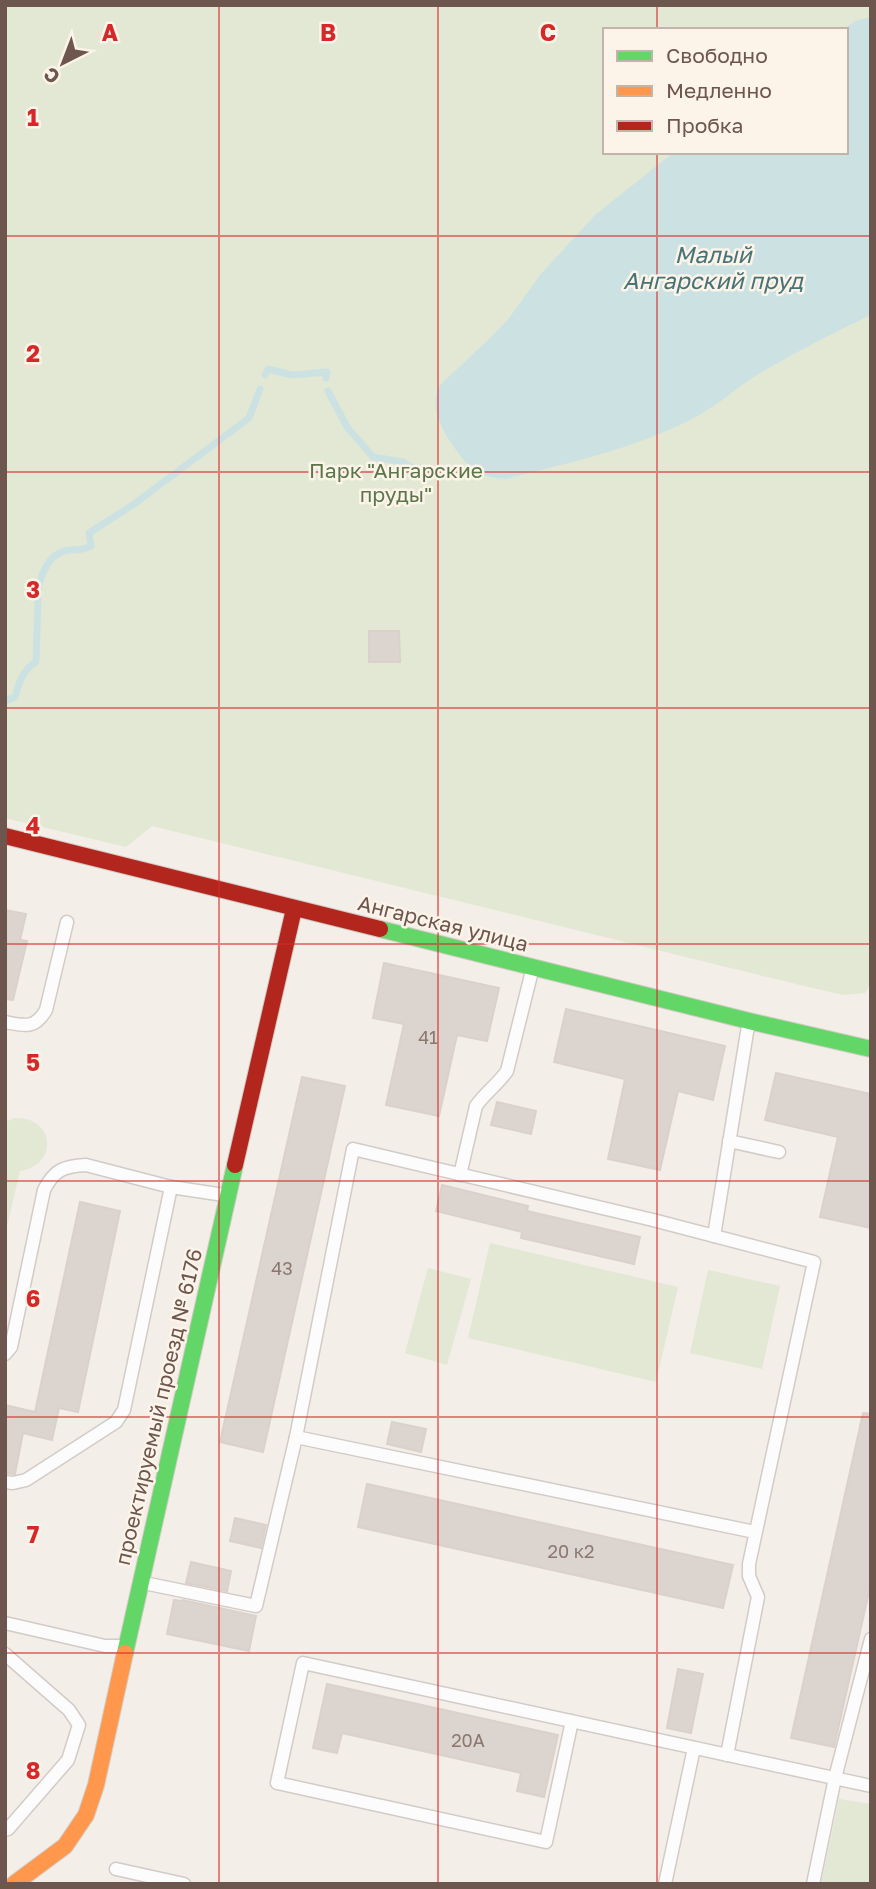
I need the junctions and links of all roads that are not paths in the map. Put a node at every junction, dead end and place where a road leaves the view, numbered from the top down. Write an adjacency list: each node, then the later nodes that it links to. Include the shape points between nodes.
1 (5, 836): 2 (street, Ангарская улица)
2 (294, 909): 4 (street, Ангарская улица); 12 (street, проектируемый проезд № 6176)
3 (67, 922): 6 (lane, via 40,1020 30,1025)
4 (533, 968): 5 (street, Ангарская улица); 10 (lane, via 507,1071 476,1106)
5 (749, 1021): 7 (street, Ангарская улица); 8 (lane)
6 (5, 1022)
7 (871, 1049)
8 (729, 1141): 9 (lane); 13 (lane)
9 (779, 1152)
10 (460, 1175): 13 (lane); 15 (lane, via 353,1149)
11 (171, 1187): 12 (lane); 14 (lane, via 86,1165 58,1171 49,1180 11,1347); 16 (lane, via 124,1410 116,1422 26,1480)
12 (229, 1196): 18 (street, проектируемый проезд № 6176)
13 (714, 1236): 17 (lane, via 814,1262)
14 (5, 1354)
15 (296, 1437): 17 (lane); 18 (lane, via 256,1606)
16 (5, 1482)
17 (755, 1532): 25 (lane, via 748,1570 758,1602)
18 (140, 1582): 21 (street, проектируемый проезд № 6176)
19 (5, 1623): 21 (lane, via 106,1646)
20 (871, 1639): 26 (lane)
21 (126, 1646): 30 (street, проектируемый проезд № 6176, via 101,1767 86,1815 65,1846)
22 (5, 1654): 28 (lane, via 69,1710 79,1725 68,1760)
23 (572, 1721): 23 (lane, via 303,1663 277,1783 546,1842); 24 (lane)
24 (694, 1748): 25 (lane); 32 (lane)
25 (727, 1755): 26 (lane)
26 (835, 1779): 27 (lane); 33 (lane)
27 (871, 1786)
28 (5, 1830)
29 (116, 1869): 31 (lane)
30 (14, 1884)
31 (184, 1884)
32 (665, 1884)
33 (813, 1884)

